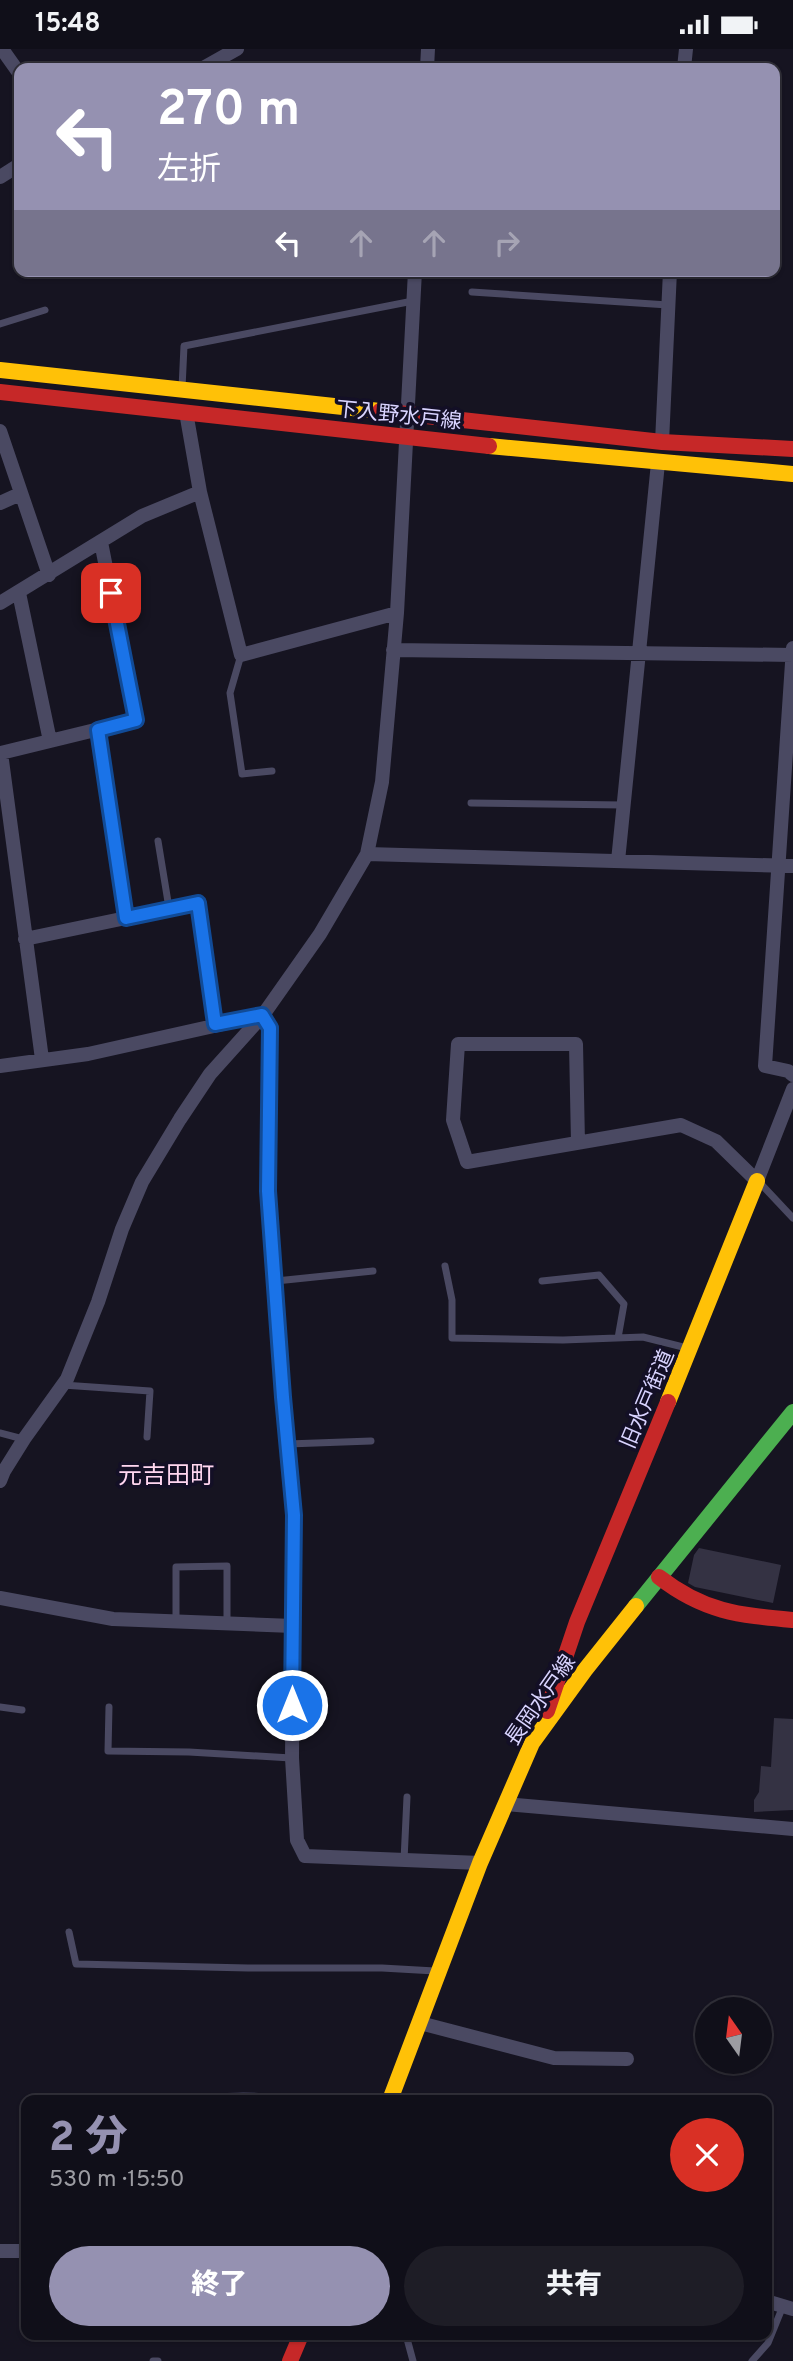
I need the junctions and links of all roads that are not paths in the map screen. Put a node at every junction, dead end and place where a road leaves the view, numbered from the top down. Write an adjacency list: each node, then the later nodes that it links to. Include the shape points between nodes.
1 (2, 49): 4 (street)
2 (237, 49): 3 (street)
3 (212, 63)
4 (14, 66)
5 (415, 277): 8 (street)
6 (670, 277): 9 (street)
7 (472, 292): 9 (lane)
8 (414, 300): 13 (lane, via 184,346); 16 (street)
9 (668, 305): 19 (street)
10 (46, 310): 11 (lane)
11 (0, 324)
12 (0, 370): 13 (main road, 下入野水戸線)
13 (181, 391): 16 (main road, 下入野水戸線)
14 (0, 392): 15 (main road, 下入野水戸線)
15 (186, 412): 18 (main road, 下入野水戸線); 23 (street)
16 (407, 415): 18 (street); 19 (main road, 下入野水戸線)
17 (0, 431): 24 (street)
18 (406, 437): 21 (main road, 下入野水戸線); 30 (street)
19 (662, 442): 20 (main road, 下入野水戸線)
20 (793, 449)
21 (658, 463): 22 (main road, 下入野水戸線); 33 (street)
22 (793, 474)
23 (200, 492): 26 (street, via 142,516); 34 (street)
24 (20, 494): 25 (street); 27 (street)
25 (0, 503)
26 (101, 542): 27 (street); 36 (street, via 136,720)
27 (49, 575): 28 (street)
28 (19, 593): 29 (street); 37 (street)
29 (0, 603)
30 (397, 613): 32 (street); 34 (street)
31 (793, 647): 35 (street)
32 (393, 650): 33 (street); 43 (street, via 382,782)
33 (639, 653): 35 (street); 40 (street)
34 (240, 655): 38 (lane, via 230,693 243,774)
35 (793, 655): 45 (street)
36 (98, 730): 37 (street); 47 (street)
37 (50, 741): 41 (street, via 1,753)
38 (272, 771)
39 (471, 803): 40 (lane)
40 (624, 805): 44 (street)
41 (4, 819): 48 (street)
42 (158, 841): 46 (lane)
43 (367, 854): 44 (street); 49 (street, via 320,934)
44 (618, 861): 45 (street)
45 (786, 866): 53 (street, via 765,1066)
46 (170, 909): 47 (street); 50 (street, via 198,903)
47 (126, 918): 48 (street)
48 (25, 939): 51 (street)
49 (262, 1015): 50 (street); 61 (street, via 270,1028 268,1191); 64 (street, via 210,1073 142,1182)
50 (215, 1024): 51 (street)
51 (42, 1059): 52 (street)
52 (0, 1066)
53 (793, 1075)
54 (793, 1089): 56 (street, 旧水戸街道)
55 (578, 1143): 55 (street, via 467,1162 453,1121 458,1044 576,1044); 56 (street, via 681,1125 716,1141)
56 (757, 1181): 57 (lane); 63 (main road, 旧水戸街道)
57 (793, 1218)
58 (445, 1266): 62 (lane, via 452,1300 452,1338)
59 (373, 1271): 61 (lane)
60 (542, 1281): 62 (lane, via 599,1275 624,1304)
61 (276, 1282): 70 (street)
62 (618, 1338): 63 (lane, via 643,1337)
63 (691, 1349): 81 (main road, 旧水戸街道, via 575,1631)
64 (63, 1385): 67 (lane, via 150,1391); 68 (street)
65 (793, 1412): 72 (main road, 長岡水戸線)
66 (0, 1433): 68 (lane)
67 (147, 1437)
68 (24, 1439): 71 (street)
69 (371, 1441): 70 (lane)
70 (287, 1444): 77 (street, via 294,1515)
71 (0, 1481)
72 (659, 1577): 74 (main road, via 702,1604); 81 (main road, 長岡水戸線)
73 (0, 1598): 75 (street, via 113,1619)
74 (793, 1620)
75 (176, 1621): 76 (street); 76 (lane, via 176,1567 227,1566)
76 (227, 1623): 77 (street)
77 (293, 1626): 82 (street)
78 (0, 1707): 80 (lane)
79 (109, 1707): 82 (lane, via 108,1751)
80 (22, 1710)
81 (542, 1726): 84 (main road, 長岡水戸線)
82 (292, 1758): 86 (street, via 297,1840 305,1856)
83 (407, 1797): 86 (lane)
84 (505, 1804): 85 (street); 87 (main road, 長岡水戸線)
85 (793, 1829)
86 (404, 1860): 87 (street)
87 (481, 1863): 89 (main road, 長岡水戸線)
88 (69, 1932): 89 (lane, via 76,1964)
89 (439, 1972): 90 (main road, 長岡水戸線)
90 (420, 2023): 91 (street, via 554,2058); 92 (main road, 長岡水戸線)
91 (626, 2059)
92 (392, 2095)
93 (0, 2251): 94 (street)
94 (21, 2251)
95 (788, 2307): 96 (lane)
96 (772, 2336)
97 (299, 2340): 100 (main road)
98 (407, 2340): 101 (lane)
99 (770, 2340): 102 (lane)
100 (290, 2361)
101 (412, 2361)
102 (752, 2361)

